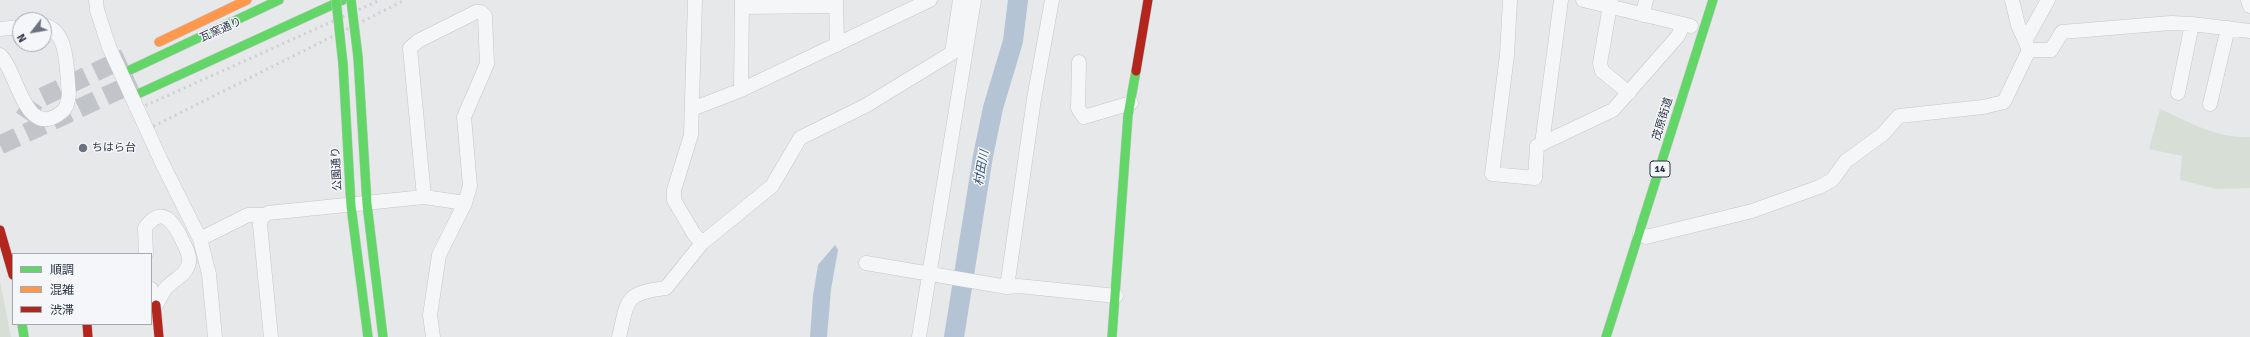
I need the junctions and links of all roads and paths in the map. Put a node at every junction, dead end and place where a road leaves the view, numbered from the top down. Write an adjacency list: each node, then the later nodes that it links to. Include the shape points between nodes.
1 (96, 0): 55 (street, bridge, via 109,47 163,165)
2 (246, 0): 36 (street)
3 (279, 0): 39 (street, 瓦窯通り)
4 (351, 0): 50 (street, bridge, via 358,57)
5 (695, 0): 46 (street)
6 (930, 0): 23 (street)
7 (960, 0): 56 (street, via 952,53 864,106 800,138 772,186)
8 (974, 0): 60 (street)
9 (1052, 0): 61 (street, via 1034,99)
10 (1148, 0): 44 (street)
11 (1510, 0): 47 (street, via 1507,55 1492,174 1535,178 1537,146)
12 (1561, 0): 47 (street)
13 (1582, 0): 22 (street)
14 (1646, 0): 25 (street)
15 (1713, 0): 32 (street, 茂原街道 / 14)
16 (2012, 0): 35 (street, via 2018,25)
17 (2048, 0): 35 (street)
18 (2248, 0): 24 (street)
19 (338, 1): 42 (street); 51 (street, 公園通り, bridge)
20 (742, 3): 21 (street); 40 (street)
21 (835, 3): 34 (street)
22 (1611, 3): 25 (street); 41 (street, via 1600,63 1602,71)
23 (908, 5): 34 (street)
24 (2250, 6)
25 (1642, 15): 26 (street)
26 (1683, 24): 32 (street); 41 (street, via 1678,36)
27 (2192, 24): 29 (street); 35 (street, via 2172,23 2062,32 2051,50); 43 (street)
28 (12, 28): 30 (street)
29 (2228, 28): 33 (street); 45 (street)
30 (0, 29)
31 (52, 29): 37 (street, via 57,32 63,44 69,94 63,111 48,118 40,119 33,115)
32 (1703, 29): 54 (street, 茂原街道 / 14)
33 (2250, 31)
34 (837, 45): 40 (street)
35 (2027, 45): 54 (street, via 2004,102 1983,107 1899,116 1883,134 1846,161 1832,180 1819,187 1752,212 1646,237)
36 (147, 48)
37 (0, 55)
38 (1079, 62): 44 (street, via 1078,108 1084,117)
39 (130, 70)
40 (740, 90): 46 (street)
41 (1630, 92): 47 (street, via 1613,110)
42 (140, 93)
43 (2178, 93)
44 (1131, 103): 63 (street)
45 (2210, 104)
46 (692, 109): 56 (street, via 691,135 674,190 674,200)
47 (1542, 144)
48 (424, 197): 49 (street); 49 (street, via 410,48 418,41 476,12 481,12 485,16 487,64 464,117 470,186); 50 (street)
49 (465, 203): 74 (street, via 439,255 430,315)
50 (367, 204): 51 (street); 73 (street)
51 (351, 206): 52 (street); 72 (street, 公園通り)
52 (264, 215): 55 (street, via 248,215); 71 (street, via 260,225)
53 (0, 230): 59 (street)
54 (1640, 234): 78 (street, 茂原街道 / 14)
55 (200, 238): 70 (street, via 209,274)
56 (702, 244): 75 (street, via 666,288 642,291 628,302)
57 (146, 253): 64 (street, via 145,228 154,218 162,217 175,225 189,254 190,261 184,274 166,288)
58 (866, 263): 60 (street)
59 (12, 272)
60 (929, 274): 61 (street); 76 (street)
61 (1007, 287): 63 (street)
62 (152, 293): 64 (street)
63 (1116, 296): 77 (street)
64 (156, 305): 69 (street)
65 (22, 325): 67 (street)
66 (87, 325): 68 (street)
67 (24, 337)
68 (88, 337)
69 (160, 337)
70 (215, 337)
71 (271, 337)
72 (368, 337)
73 (382, 337)
74 (433, 337)
75 (619, 337)
76 (920, 337)
77 (1112, 337)
78 (1606, 337)

